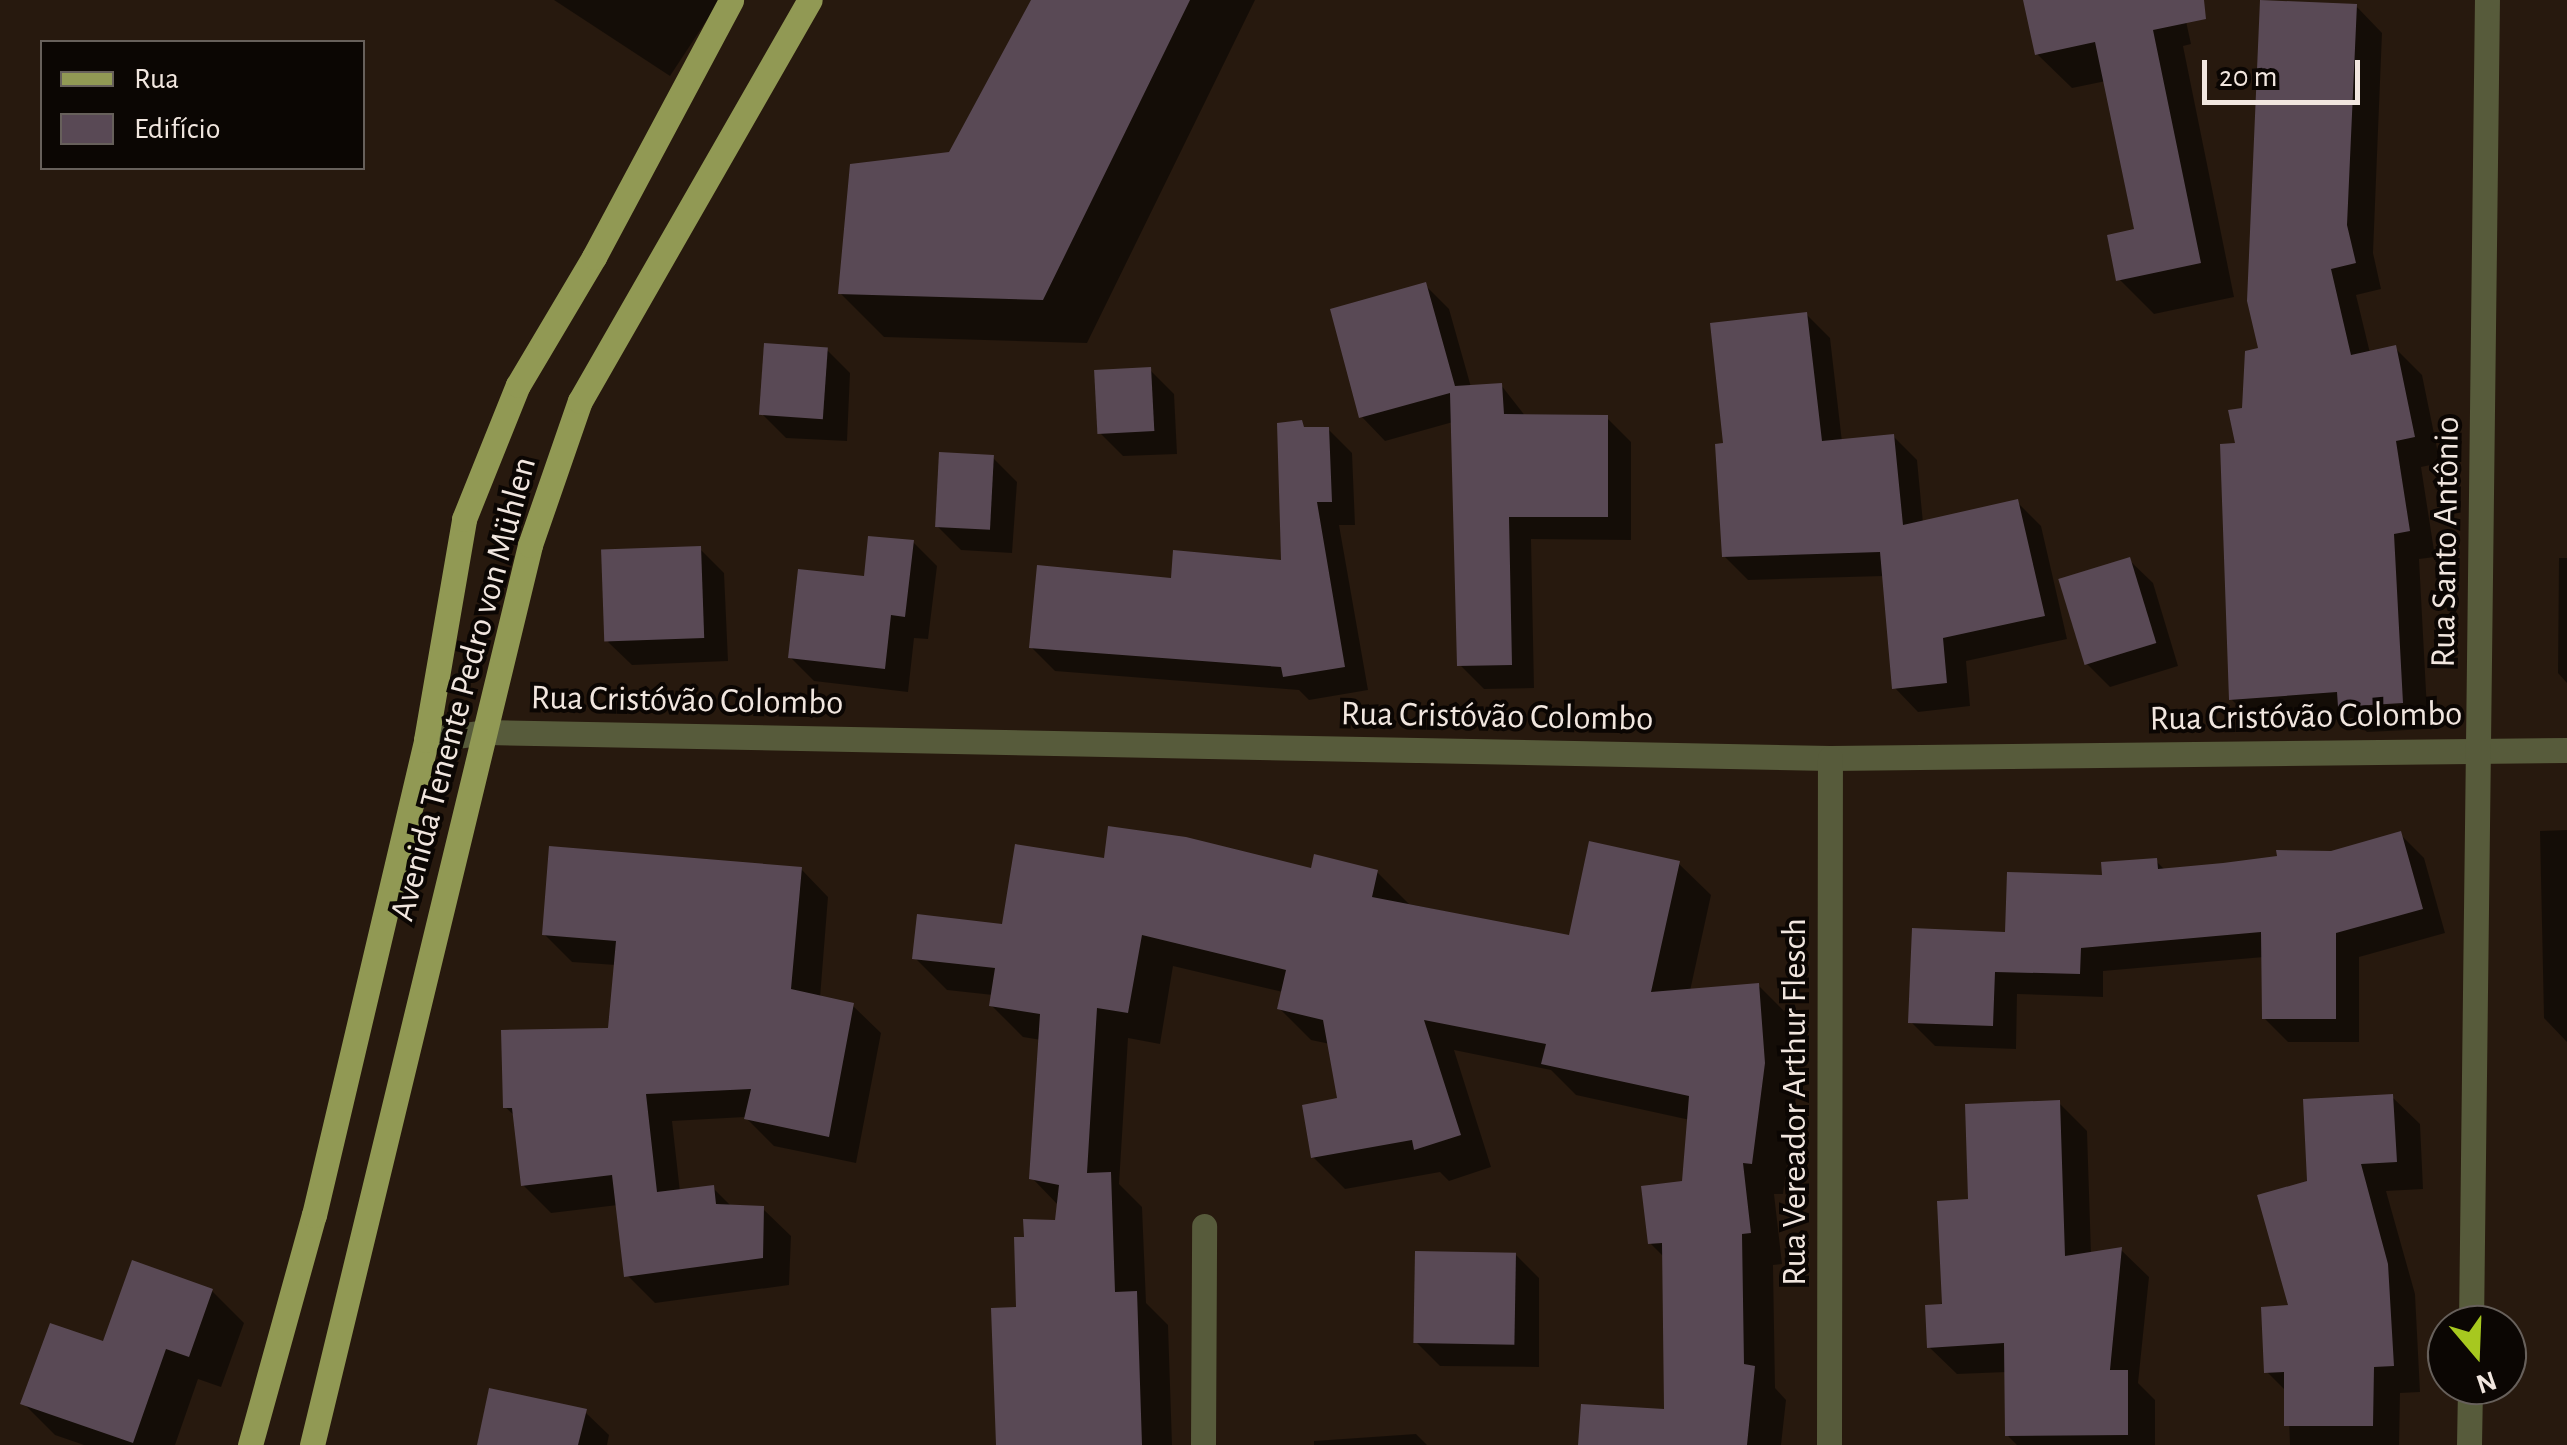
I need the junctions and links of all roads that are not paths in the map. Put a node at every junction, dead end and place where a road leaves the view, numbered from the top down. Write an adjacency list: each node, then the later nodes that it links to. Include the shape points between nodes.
1 (731, 0): 5 (main road, Avenida Tenente Pedro von Mühlen, via 518,385 464,519)
2 (810, 0): 4 (main road, Avenida Tenente Pedro von Mühlen, via 580,401 530,545)
3 (2487, 0): 6 (street, Rua Santo Antônio)
4 (487, 732): 5 (street, Rua Cristóvão Colombo); 8 (street, Rua Cristóvão Colombo); 13 (main road, Avenida Tenente Pedro von Mühlen)
5 (426, 740): 12 (main road, Avenida Tenente Pedro von Mühlen, via 314,1215)
6 (2479, 750): 7 (street, Rua Cristóvão Colombo); 8 (street, Rua Cristóvão Colombo); 10 (street, Rua Santo Antônio)
7 (2567, 750)
8 (1830, 758): 15 (street, Rua Vereador Arthur Flesch)
9 (1204, 1226): 14 (street)
10 (2471, 1305)
11 (2470, 1405): 16 (street)
12 (250, 1445)
13 (312, 1445)
14 (1203, 1445)
15 (1829, 1445)
16 (2469, 1445)

